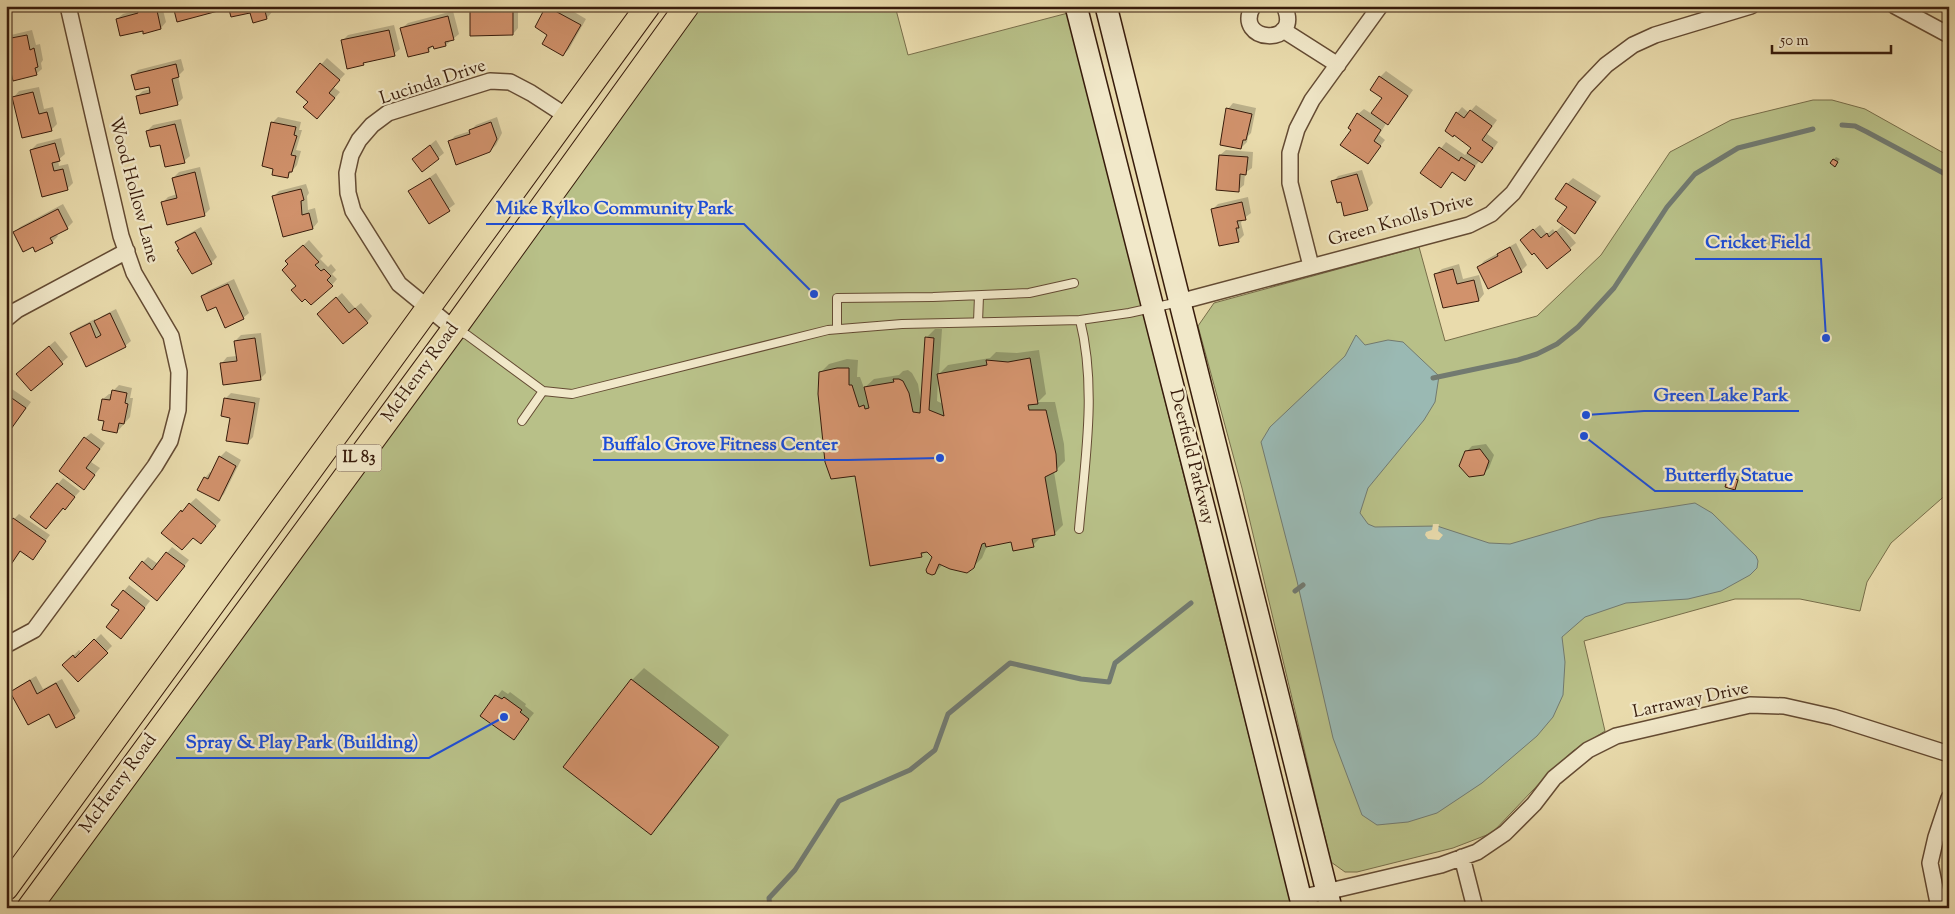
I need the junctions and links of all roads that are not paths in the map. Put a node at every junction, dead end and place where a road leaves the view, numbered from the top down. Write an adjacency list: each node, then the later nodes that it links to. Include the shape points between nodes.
1 (68, 6): 16 (street, Wood Hollow Lane)
2 (648, 6): 15 (main road, McHenry Road / IL 83)
3 (686, 6): 26 (main road, McHenry Road / IL 83)
4 (1076, 6): 22 (main road, Deerfield Parkway)
5 (1106, 6): 20 (main road, Deerfield Parkway)
6 (1253, 6): 12 (street, via 1249,21 1255,32 1266,37)
7 (1284, 6): 12 (street, via 1288,18)
8 (1380, 6): 14 (street)
9 (1751, 6): 11 (street, Green Knolls Drive)
10 (1895, 6): 13 (street)
11 (1701, 13): 17 (street, Green Knolls Drive, via 1633,45 1606,65 1585,87 1513,193 1492,214 1469,225)
12 (1283, 30): 14 (street)
13 (1949, 35)
14 (1338, 65): 17 (street, via 1312,100 1297,129 1290,153 1290,183)
15 (568, 117): 21 (main road, McHenry Road / IL 83); 21 (street, Lucinda Drive, via 510,82 490,81 388,113 372,124 359,140 347,173 353,211 399,284)
16 (127, 251): 23 (street, via 17,310); 31 (street, Wood Hollow Lane, via 134,273 171,336 179,372 178,410 170,441 34,630)
17 (1311, 266): 20 (street, Green Knolls Drive)
18 (1074, 283): 19 (lane, via 1029,294)
19 (979, 296): 25 (lane); 27 (lane, via 837,298)
20 (1179, 302): 22 (lane); 36 (main road, Deerfield Parkway)
21 (429, 308): 26 (street, Lucinda Drive); 35 (main road, McHenry Road / IL 83)
22 (1153, 308): 24 (lane); 37 (main road, Deerfield Parkway)
23 (6, 320)
24 (1080, 320): 25 (lane); 30 (lane, via 1087,360 1088,421)
25 (978, 322): 27 (lane)
26 (454, 329): 28 (lane, via 467,335); 39 (main road, McHenry Road / IL 83)
27 (837, 329): 28 (lane, via 572,394)
28 (543, 391): 29 (lane)
29 (522, 421)
30 (1079, 529)
31 (6, 645)
32 (1949, 754): 34 (street, Larraway Drive, via 1833,717 1784,706 1750,705 1616,736 1588,750 1554,778 1505,833 1477,852)
33 (1949, 798): 38 (street, via 1930,863)
34 (1462, 857): 36 (street); 40 (street)
35 (6, 888)
36 (1329, 899): 37 (street)
37 (1302, 903)
38 (1936, 907)
39 (29, 908)
40 (1474, 908)

